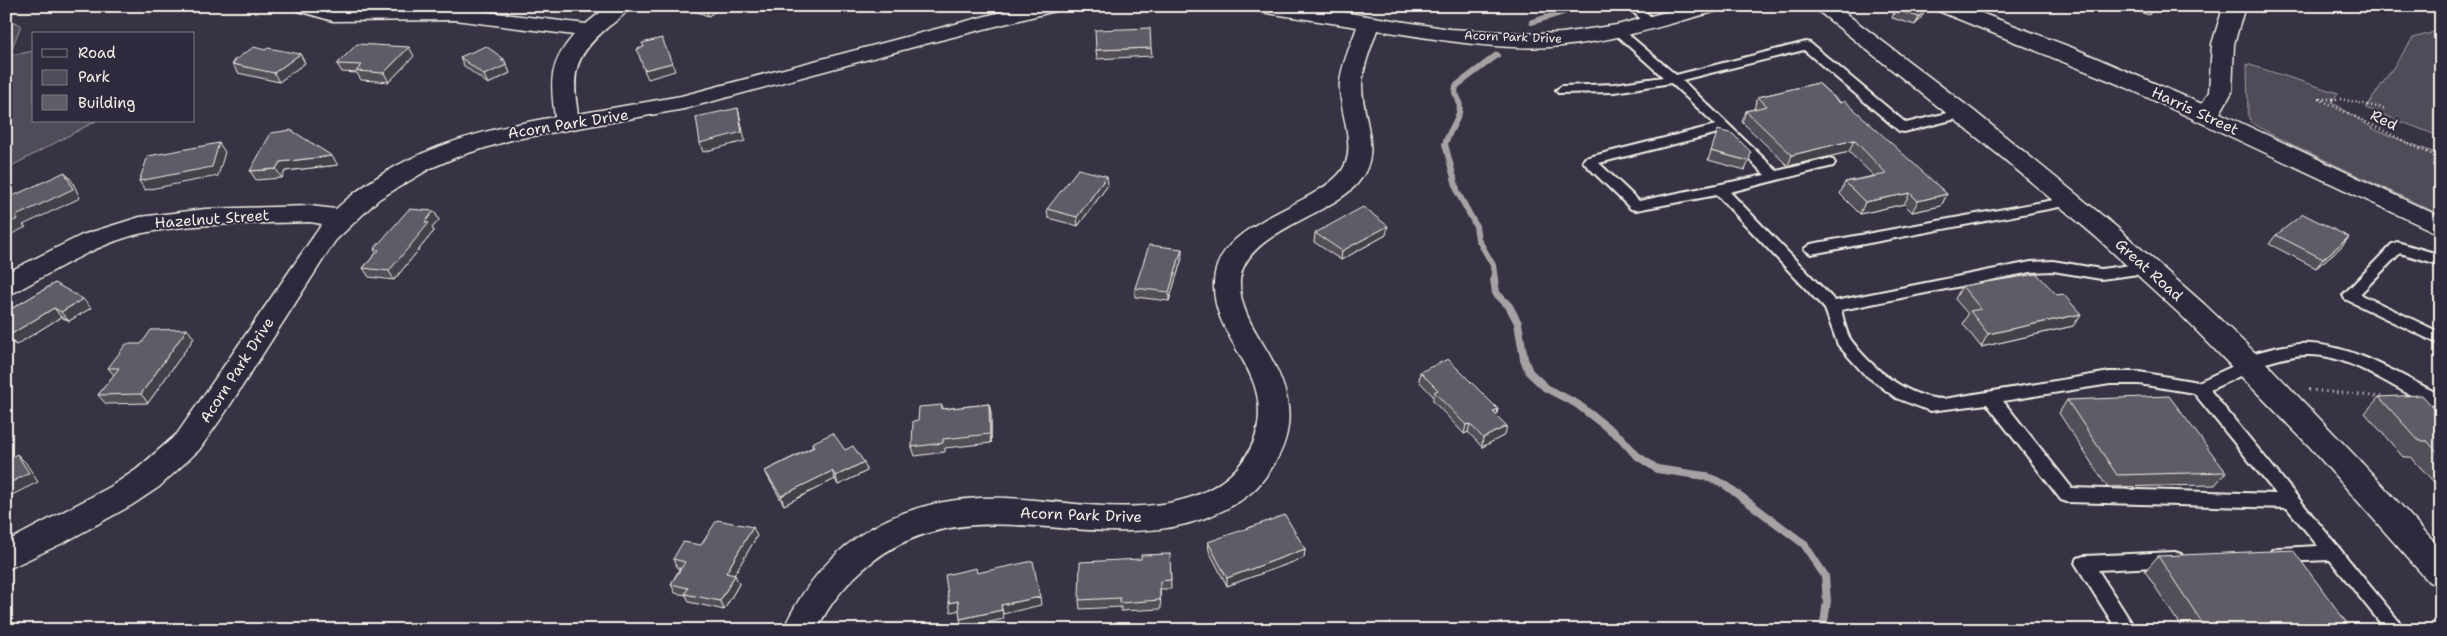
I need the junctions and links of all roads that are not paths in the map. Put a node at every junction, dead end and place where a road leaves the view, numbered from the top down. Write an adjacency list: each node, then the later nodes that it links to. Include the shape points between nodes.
1 (302, 6): 13 (street, via 333,15 455,14)
2 (1052, 6): 19 (street, Acorn Park Drive, via 656,109)
3 (1261, 6): 11 (street, Acorn Park Drive)
4 (1633, 6): 12 (lane)
5 (1714, 6): 12 (street, Acorn Park Drive)
6 (1822, 6): 17 (street, Great Road)
7 (1943, 6): 10 (street, Harris Street)
8 (2235, 6): 18 (street, via 2223,42 2219,99 2214,108)
9 (612, 8): 13 (street)
10 (1998, 16): 18 (street, Harris Street)
11 (1369, 23): 14 (street, Acorn Park Drive, via 1450,35 1517,40 1562,40); 43 (street, Acorn Park Drive, via 1351,84 1361,151 1358,164 1340,187 1245,246 1227,277 1232,316 1260,359 1276,401 1276,420 1270,441 1259,462 1243,481 1222,496 1176,515 1117,518 973,511 946,514 921,522 896,531 849,561 829,580)
12 (1651, 23): 14 (street, Acorn Park Drive)
13 (591, 31): 19 (street, via 564,67 562,78)
14 (1618, 32): 15 (lane)
15 (1673, 79): 16 (lane, via 1614,88); 17 (lane, via 1806,46 1904,128); 20 (lane)
16 (1562, 90)
17 (1964, 112): 24 (street, Great Road)
18 (2203, 115): 26 (street, Harris Street)
19 (567, 122): 25 (street, Acorn Park Drive, via 491,138 432,158 384,185)
20 (1725, 127): 22 (lane); 23 (lane, via 1590,161 1636,206)
21 (1828, 164): 22 (lane)
22 (1774, 176): 23 (lane)
23 (1720, 190): 31 (lane)
24 (2070, 201): 27 (lane); 29 (street, Great Road)
25 (340, 218): 30 (street, Hazelnut Street, via 310,214 180,218 153,222 91,241); 40 (street, Acorn Park Drive, via 314,251 215,406 188,442 148,478 121,496)
26 (2441, 227)
27 (1811, 248)
28 (2441, 260): 32 (lane, via 2397,246 2350,295)
29 (2146, 268): 31 (lane, via 2101,274 2053,266 2031,267); 33 (street, Great Road)
30 (6, 285)
31 (1832, 307): 35 (lane, via 1842,341 1870,370 1902,394 1930,405)
32 (2441, 340)
33 (2248, 363): 34 (lane); 36 (lane, via 2310,349 2326,351); 42 (street, Great Road, via 2335,453)
34 (2199, 388): 35 (lane, via 2139,378 2110,378); 37 (lane)
35 (1991, 397): 37 (lane, via 2067,495)
36 (2441, 402)
37 (2291, 501): 38 (lane)
38 (2334, 552): 39 (lane); 45 (lane)
39 (2264, 556)
40 (6, 557)
41 (2194, 558): 44 (lane, via 2084,563)
42 (2441, 572)
43 (800, 630)
44 (2127, 630)
45 (2397, 630)

